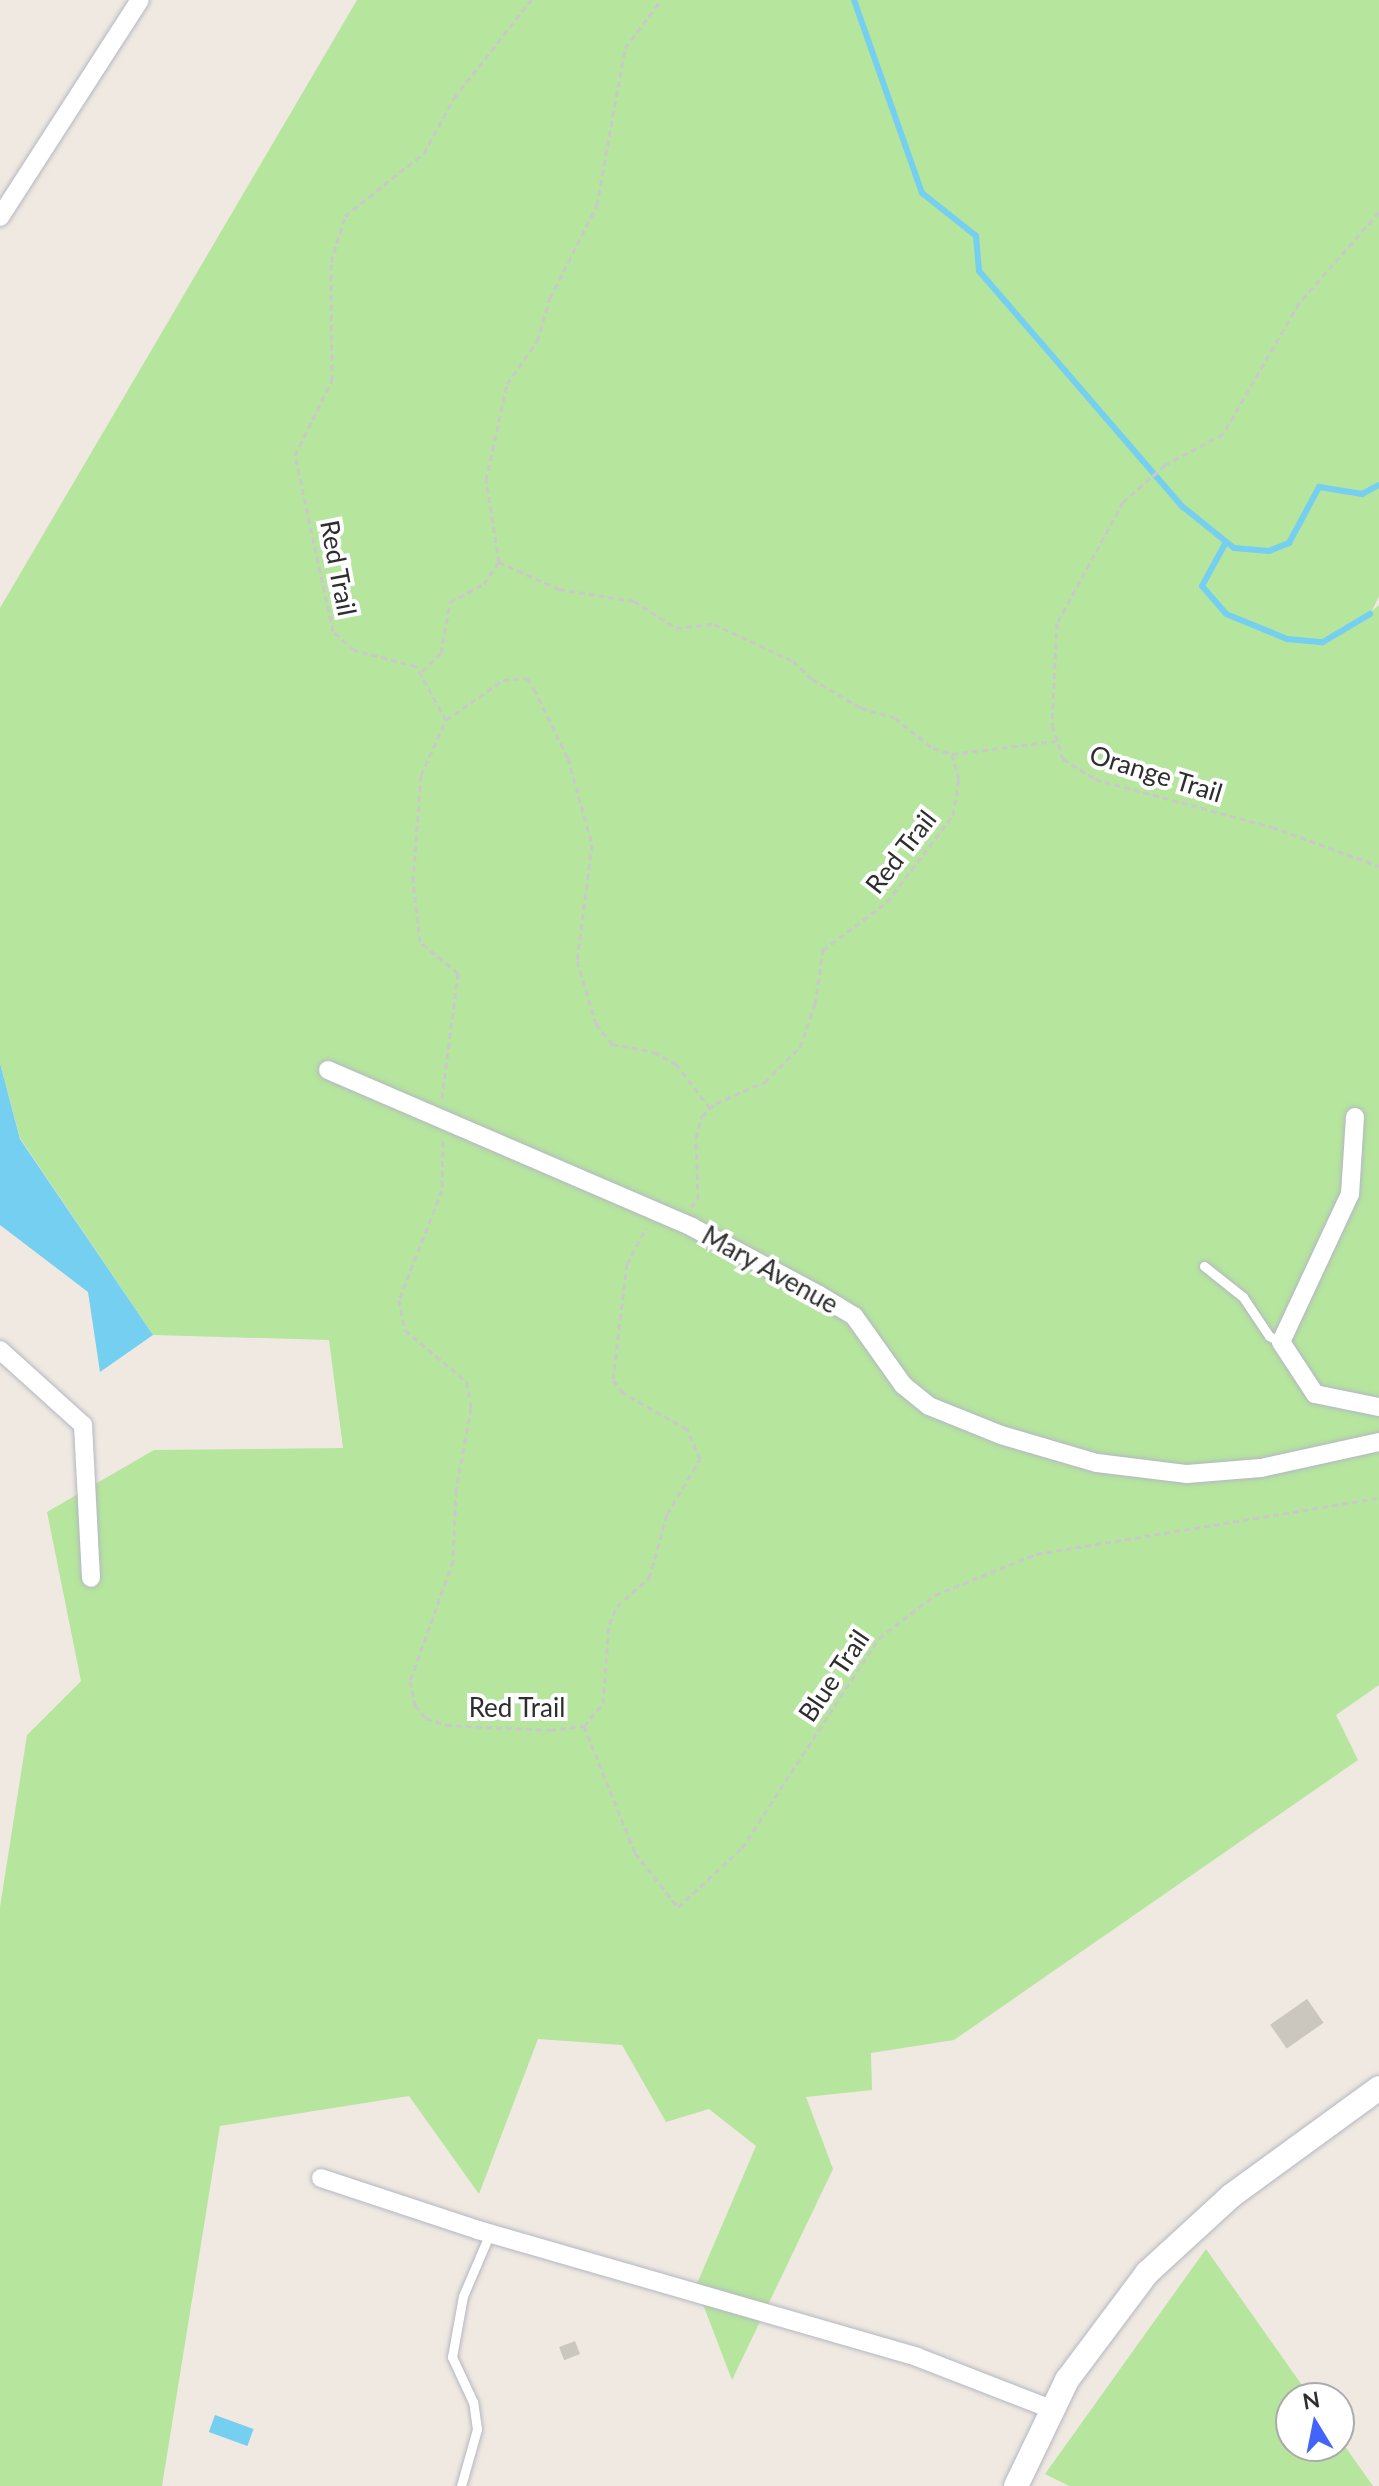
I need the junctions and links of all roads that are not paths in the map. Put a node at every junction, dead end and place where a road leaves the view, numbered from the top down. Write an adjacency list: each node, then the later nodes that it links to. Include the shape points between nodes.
1 (140, 0): 2 (street)
2 (0, 217)
3 (328, 1070): 9 (street, Mary Avenue, via 674,1219 854,1316 903,1385 929,1406 1001,1435 1097,1463 1187,1474 1261,1468)
4 (1355, 1117): 6 (street, via 1350,1194)
5 (1204, 1266): 6 (lane, via 1243,1297 1269,1336)
6 (1281, 1342): 8 (street, via 1315,1394)
7 (0, 1350): 10 (street, via 83,1425)
8 (1379, 1407)
9 (1379, 1442)
10 (91, 1578)
11 (1376, 2095): 14 (street, via 1182,2237 1116,2308)
12 (321, 2178): 13 (street)
13 (490, 2233): 14 (street, via 917,2357); 15 (lane, via 463,2296 452,2357 473,2402 477,2429)
14 (1051, 2409): 16 (street)
15 (461, 2486)
16 (1016, 2486)

